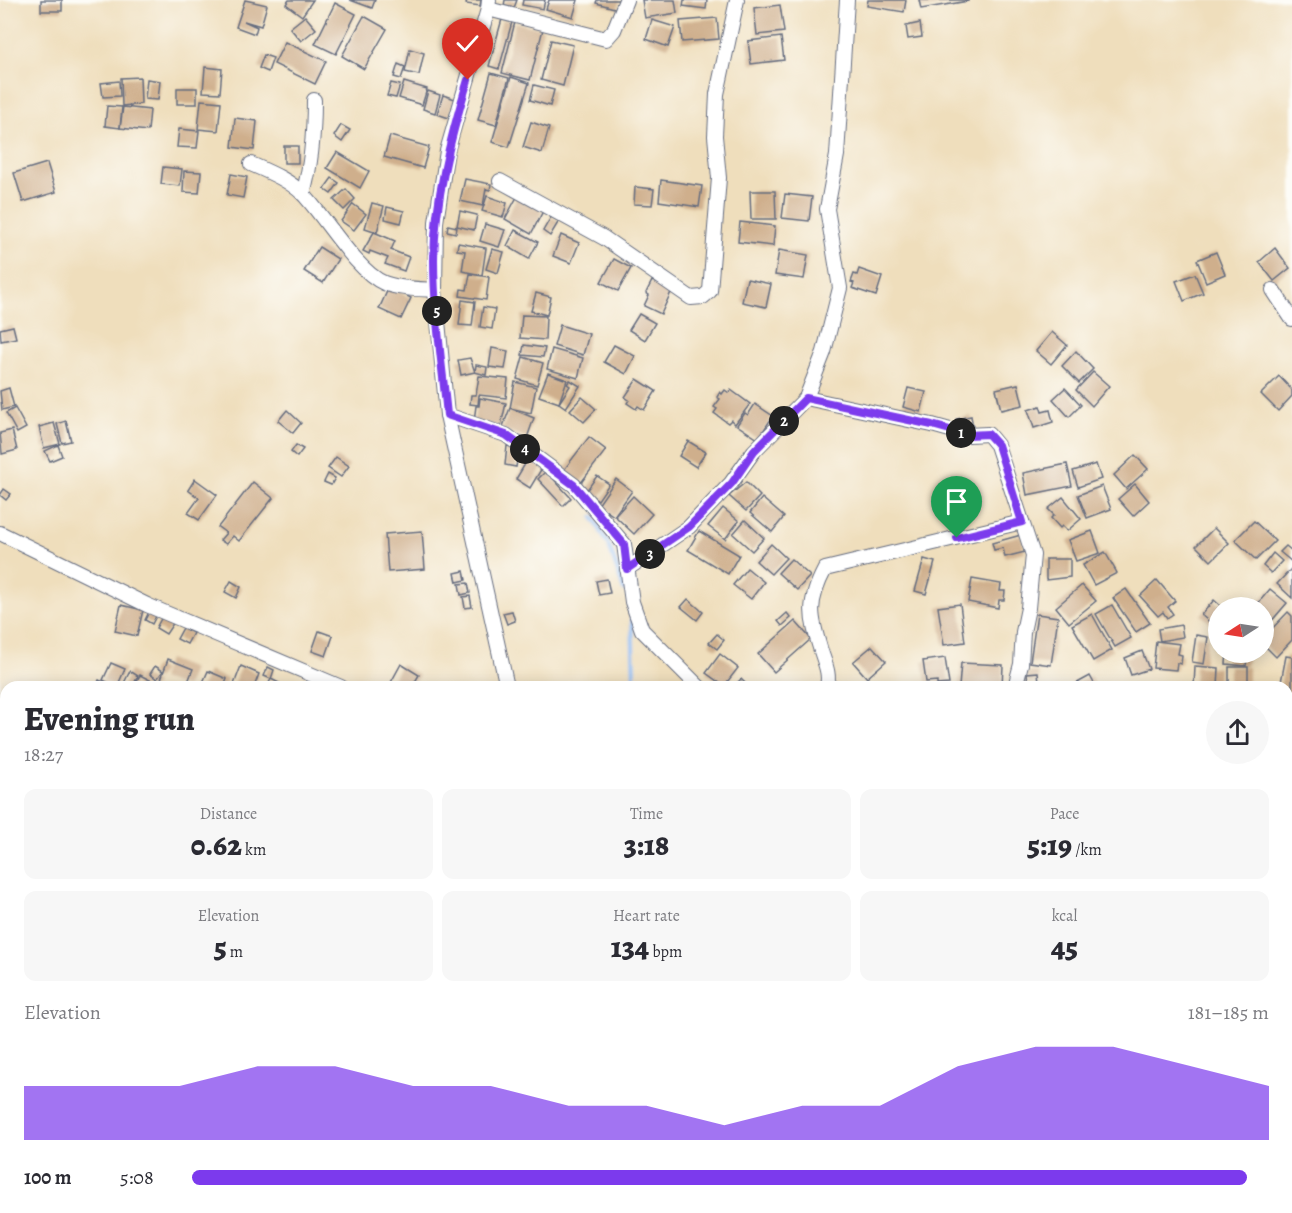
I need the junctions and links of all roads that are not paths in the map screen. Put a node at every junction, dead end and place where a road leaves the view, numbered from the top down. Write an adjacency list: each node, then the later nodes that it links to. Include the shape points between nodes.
1 (626, 0): 4 (street, via 614,30 606,39)
2 (737, 0): 7 (street, via 717,94 719,178 710,291 703,297 691,298 604,238)
3 (847, 0): 12 (street, via 837,155 827,209 840,288 824,352)
4 (489, 4): 9 (street, via 447,151 436,222)
5 (314, 100): 8 (street, via 314,140)
6 (251, 164): 8 (street)
7 (500, 181)
8 (303, 194): 9 (street, via 367,272 384,283)
9 (435, 290): 13 (street)
10 (1273, 290): 11 (street)
11 (1292, 320)
12 (806, 398): 14 (street, via 968,435 988,434 998,445); 16 (street, via 689,527)
13 (447, 415): 16 (street, via 506,435 574,485 624,544); 18 (street)
14 (1022, 522): 20 (street, via 825,569 815,587 810,611); 21 (street, via 1033,555)
15 (0, 534): 17 (street, via 147,605)
16 (627, 569): 19 (street, via 632,602 642,630)
17 (327, 681)
18 (506, 681)
19 (693, 681)
20 (828, 681)
21 (1017, 681)

